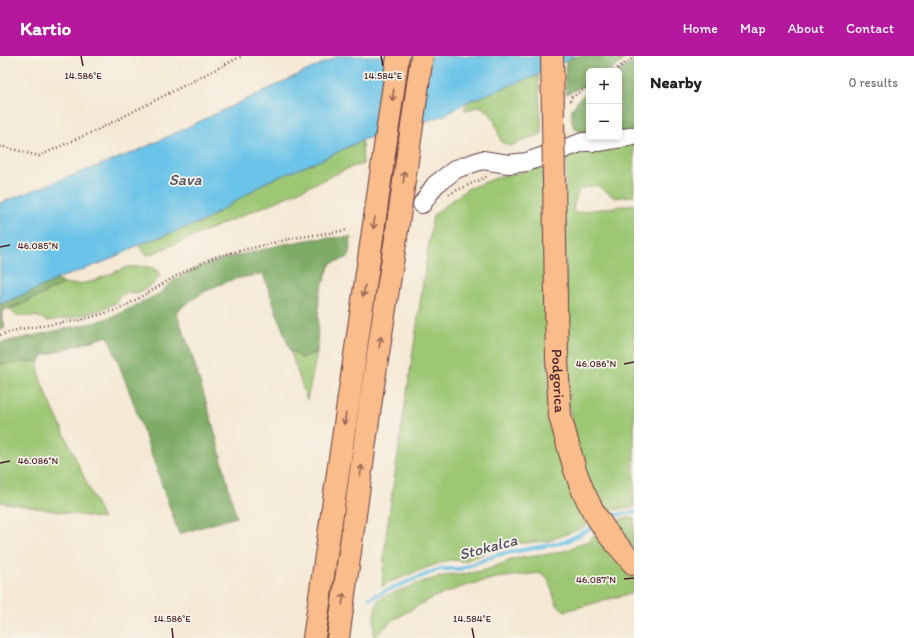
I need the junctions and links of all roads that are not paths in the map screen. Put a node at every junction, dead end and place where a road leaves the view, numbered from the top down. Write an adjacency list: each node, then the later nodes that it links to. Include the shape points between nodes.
1 (398, 56): 7 (main road, one-way to 7, bridge)
2 (422, 56): 8 (main road, one-way to 2, bridge)
3 (552, 56): 6 (main road, Podgorica, bridge, via 560,416 575,470 593,511 608,534)
4 (634, 136): 5 (lane, via 583,142 527,162 509,164 482,160 456,169 436,185)
5 (422, 204)
6 (634, 564)
7 (314, 638)
8 (338, 638)

